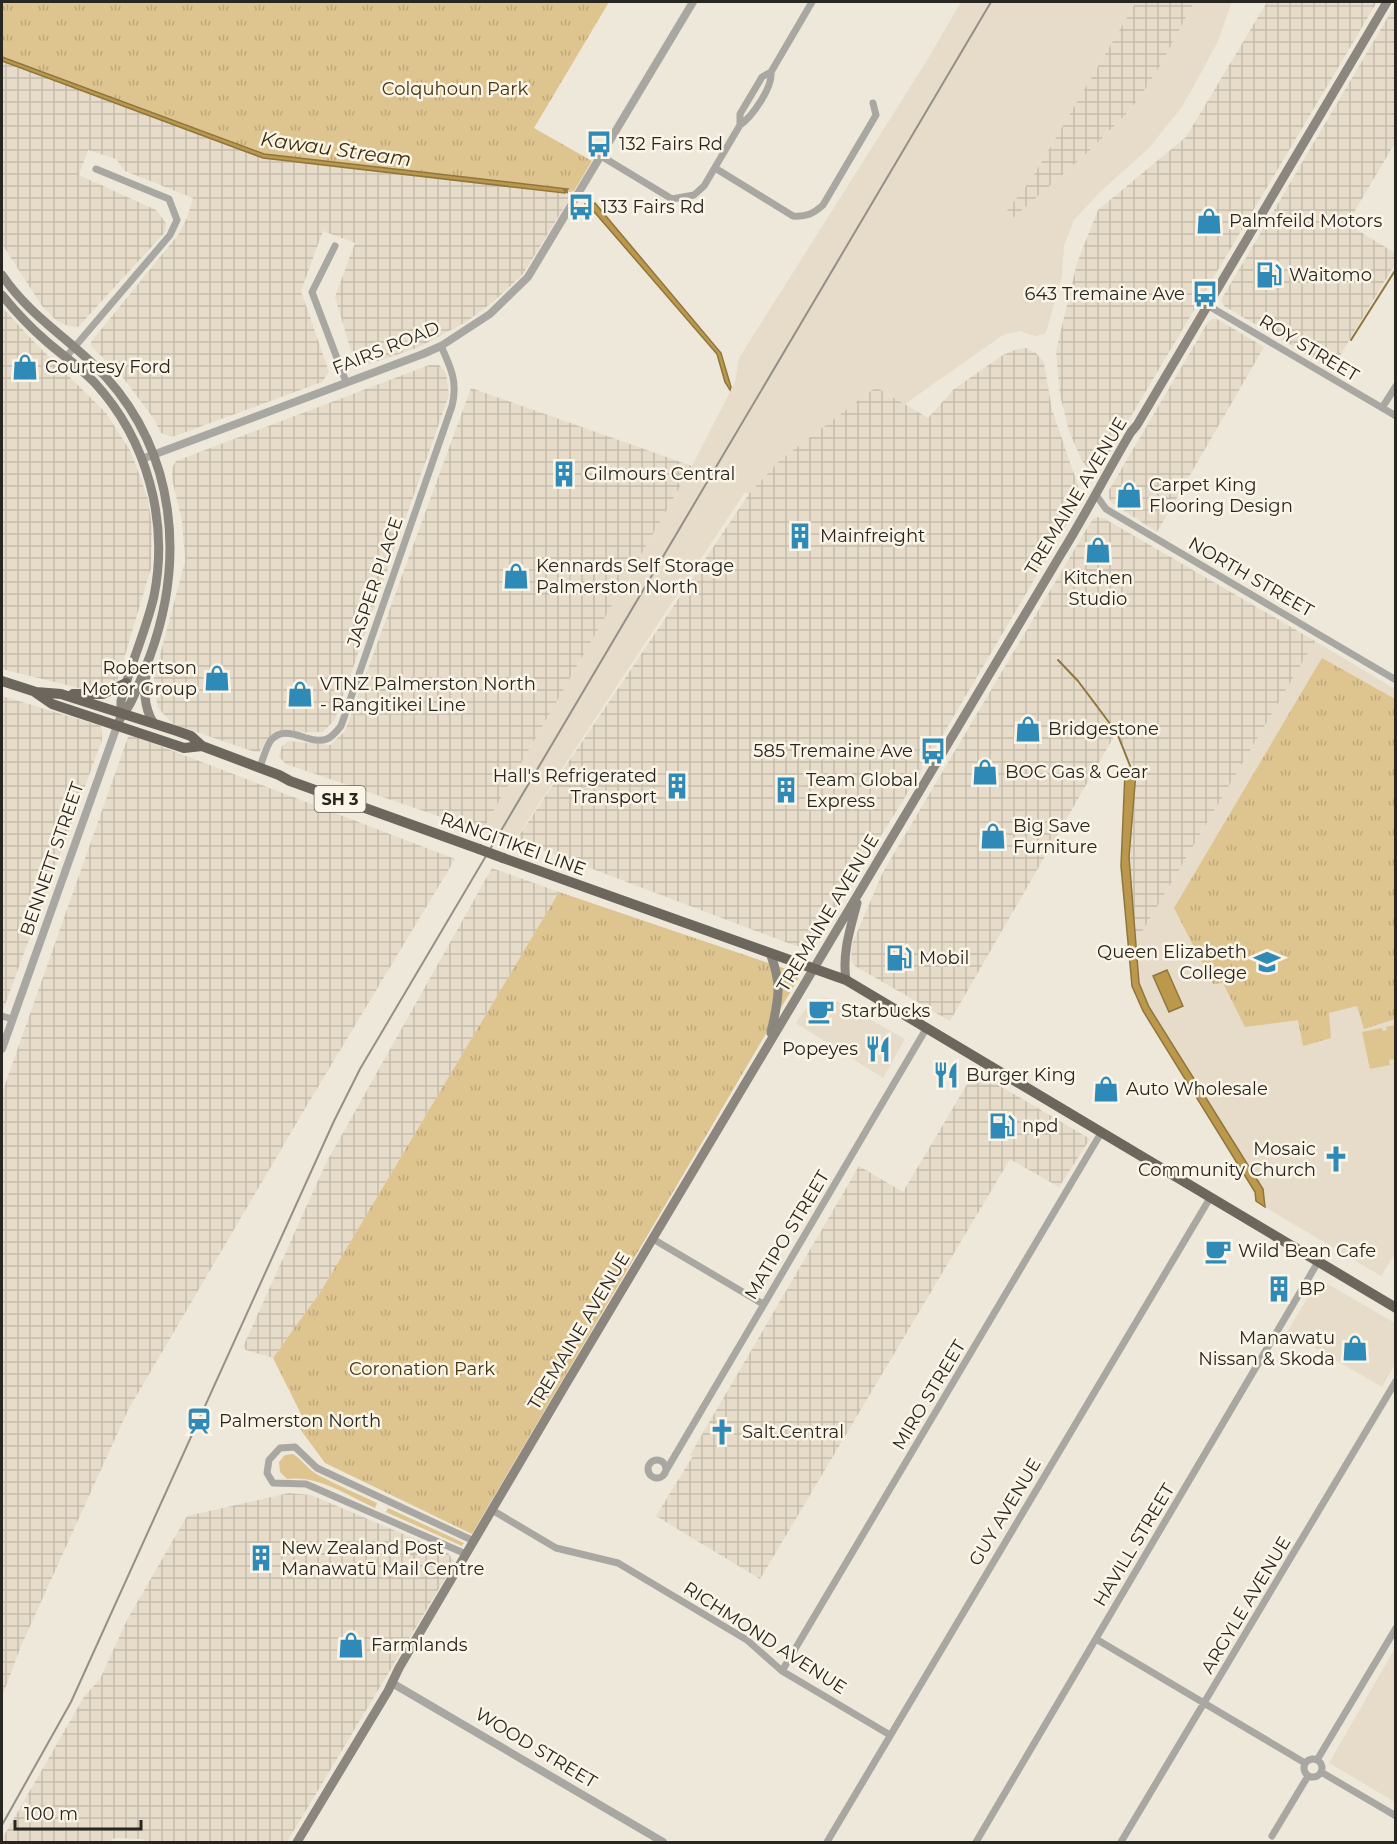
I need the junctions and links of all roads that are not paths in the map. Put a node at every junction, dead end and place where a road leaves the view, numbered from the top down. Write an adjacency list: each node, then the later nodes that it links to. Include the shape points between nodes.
1 (693, 2): 5 (street, FAIRS ROAD)
2 (812, 2): 6 (street, via 771,72 772,80 750,119 740,125)
3 (1387, 2): 11 (main road, TREMAINE AVENUE)
4 (873, 103): 6 (street, via 876,114 823,205 814,213 793,216)
5 (601, 156): 6 (street, via 672,199 694,195); 12 (street, FAIRS ROAD, via 528,276 490,314)
6 (715, 168)
7 (96, 169): 13 (street, via 169,199 177,220 170,235)
8 (335, 246): 15 (street, via 312,292)
9 (2, 275): 13 (main road, via 31,311)
10 (2, 295): 14 (main road, via 29,326)
11 (1207, 305): 17 (street, ROY STREET); 21 (main road, TREMAINE AVENUE)
12 (441, 346): 15 (street, FAIRS ROAD); 34 (street, JASPER PLACE, via 456,391 341,726 322,740 289,733 276,736)
13 (74, 348): 14 (street); 19 (main road, via 122,396)
14 (66, 357): 20 (main road, via 111,402)
15 (346, 382): 19 (street, FAIRS ROAD)
16 (1395, 386): 17 (street)
17 (1382, 408): 18 (street, ROY STREET)
18 (1395, 417)
19 (154, 456): 20 (street, FAIRS ROAD); 23 (main road, via 165,495 171,544)
20 (142, 459): 22 (main road, via 155,502 159,550)
21 (1096, 495): 25 (street, NORTH STREET, via 1106,509); 35 (main road, TREMAINE AVENUE)
22 (148, 618): 23 (main road); 27 (main road)
23 (160, 622): 24 (main road)
24 (150, 654): 30 (main road); 31 (main road, via 146,702)
25 (1395, 680)
26 (2, 681): 28 (highway, RANGITIKEI LINE / SH 3)
27 (126, 683): 29 (highway, via 103,694); 30 (main road)
28 (36, 692): 29 (highway, RANGITIKEI LINE / SH 3); 32 (highway, RANGITIKEI LINE / SH 3, via 52,704)
29 (61, 693): 30 (highway, RANGITIKEI LINE / SH 3)
30 (122, 714): 31 (highway, RANGITIKEI LINE / SH 3); 32 (main road, BENNETT STREET)
31 (153, 722): 33 (highway, RANGITIKEI LINE / SH 3, via 191,736)
32 (117, 726): 33 (highway, RANGITIKEI LINE / SH 3, via 184,748); 40 (street, BENNETT STREET)
33 (202, 746): 34 (highway, RANGITIKEI LINE / SH 3)
34 (260, 767): 36 (highway, RANGITIKEI LINE / SH 3, bridge)
35 (860, 892): 37 (main road, TREMAINE AVENUE); 38 (main road, via 845,947)
36 (770, 953): 37 (highway, RANGITIKEI LINE / SH 3); 42 (main road, via 779,986)
37 (815, 968): 38 (highway, SH 3); 42 (main road, TREMAINE AVENUE)
38 (846, 980): 41 (highway, SH 3)
39 (2, 1016): 40 (street)
40 (12, 1019): 43 (street, BENNETT STREET)
41 (926, 1029): 44 (highway, SH 3); 48 (street, MATIPO STREET)
42 (769, 1042): 46 (main road, TREMAINE AVENUE)
43 (2, 1049)
44 (1101, 1133): 45 (highway, SH 3); 59 (street, MIRO STREET)
45 (1210, 1198): 47 (highway, SH 3); 62 (street, GUY AVENUE)
46 (653, 1239): 48 (street); 54 (main road, TREMAINE AVENUE)
47 (1318, 1262): 49 (highway, SH 3); 58 (street, HAVILL STREET)
48 (763, 1304): 51 (street, MATIPO STREET)
49 (1395, 1308)
50 (1395, 1381): 61 (street, ARGYLE AVENUE)
51 (676, 1457): 52 (street); 53 (street, MATIPO STREET)
52 (664, 1462): 53 (street); 53 (street, via 652,1460 648,1465 651,1476)
53 (664, 1474)
54 (492, 1510): 55 (main road, TREMAINE AVENUE); 59 (street, RICHMOND AVENUE, via 556,1548 618,1563 747,1640)
55 (474, 1540): 56 (main road, TREMAINE AVENUE); 56 (street, via 317,1468 296,1447 280,1448 269,1460 267,1473 273,1482 306,1484)
56 (466, 1554): 60 (main road, TREMAINE AVENUE)
57 (1395, 1628): 63 (street)
58 (1096, 1639): 61 (street); 72 (street, HAVILL STREET)
59 (782, 1671): 62 (street, RICHMOND AVENUE)
60 (392, 1683): 69 (main road, TREMAINE AVENUE); 70 (street, WOOD STREET)
61 (1205, 1703): 64 (street); 73 (street, ARGYLE AVENUE)
62 (890, 1735): 71 (street, GUY AVENUE)
63 (1317, 1760): 64 (street); 65 (street)
64 (1305, 1763): 66 (street)
65 (1321, 1772): 66 (street); 67 (street)
66 (1308, 1776): 68 (street)
67 (1395, 1816)
68 (1272, 1836)
69 (297, 1842)
70 (663, 1842)
71 (827, 1842)
72 (976, 1842)
73 (1122, 1842)

